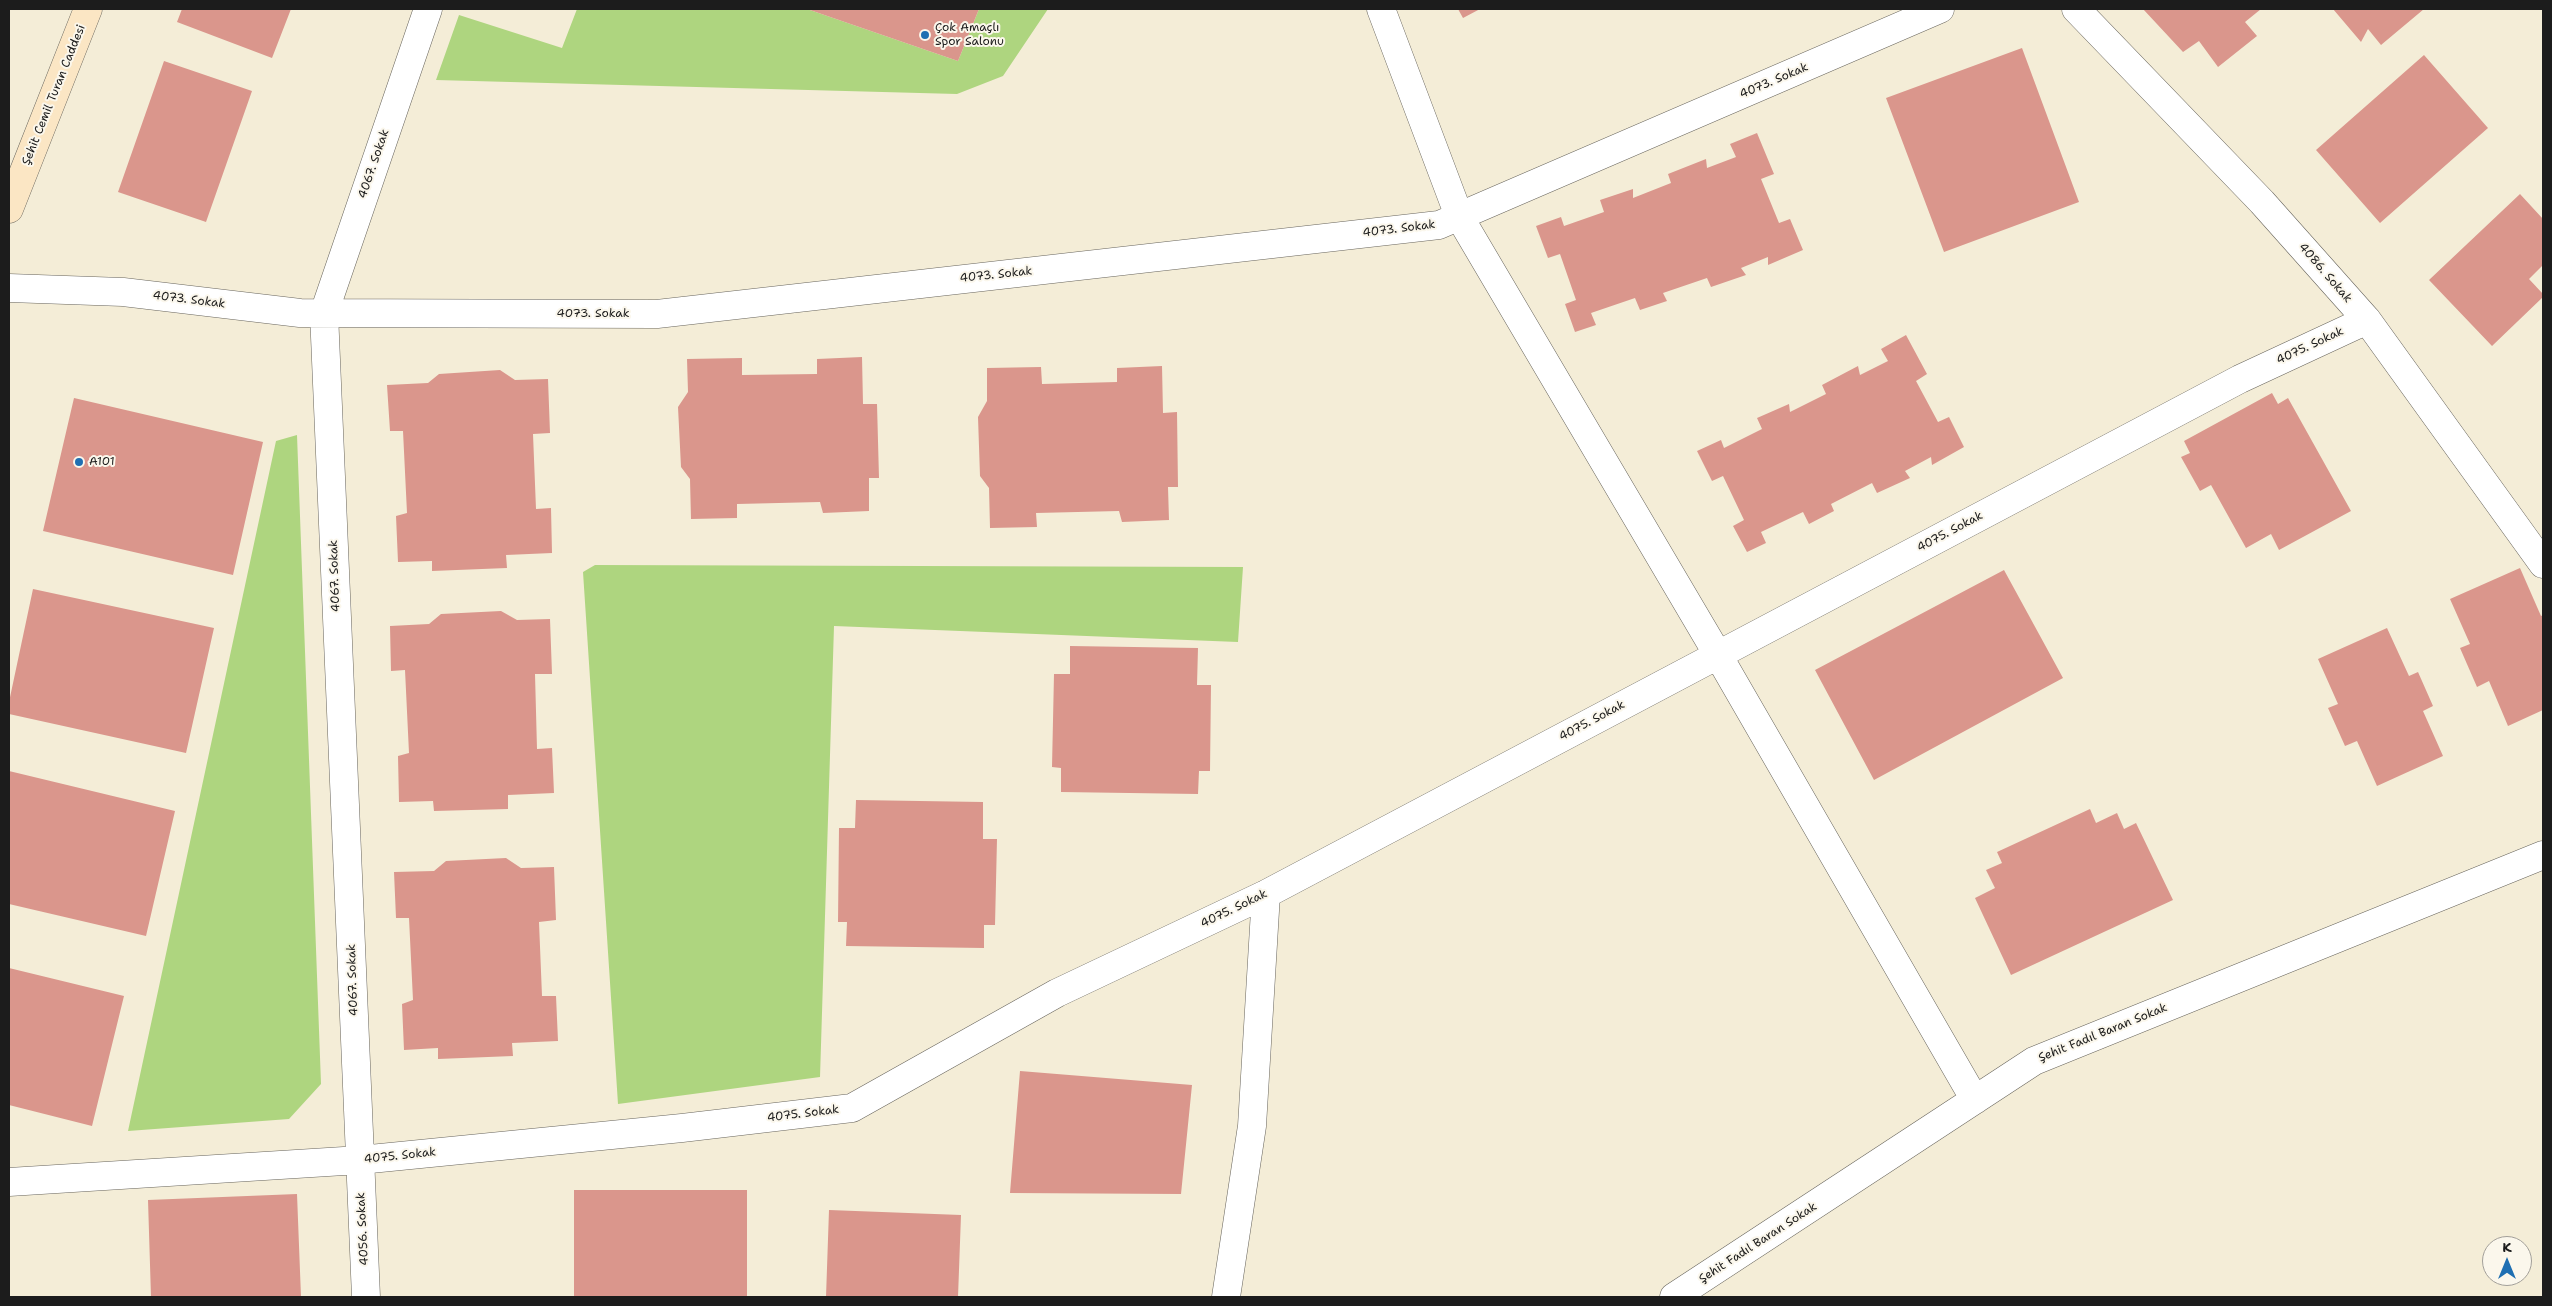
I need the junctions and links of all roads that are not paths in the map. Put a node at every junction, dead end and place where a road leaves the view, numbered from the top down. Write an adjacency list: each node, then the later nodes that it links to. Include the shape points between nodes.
1 (88, 9): 6 (street, Şehit Cemil Turan Caddesi)
2 (428, 9): 9 (street, 4067. Sokak)
3 (1381, 9): 7 (street)
4 (1940, 9): 7 (street, 4073. Sokak)
5 (2076, 9): 10 (street, 4086. Sokak, via 2262,202)
6 (9, 209)
7 (1459, 216): 9 (street, 4073. Sokak, via 1439,225 657,314); 12 (street)
8 (9, 288): 9 (street, 4073. Sokak, via 122,292)
9 (324, 313): 16 (street, 4067. Sokak)
10 (2367, 320): 11 (street, 4086. Sokak); 12 (street, 4075. Sokak, via 2231,383)
11 (2543, 564)
12 (1718, 655): 14 (street, 4075. Sokak); 15 (street)
13 (2543, 855): 15 (street, Şehit Fadıl Baran Sokak, via 2034,1061)
14 (1266, 894): 16 (street, 4075. Sokak, via 1057,993 852,1108); 19 (street, via 1252,1126)
15 (1975, 1100): 20 (street, Şehit Fadıl Baran Sokak)
16 (360, 1160): 17 (street, 4075. Sokak); 18 (street, 4056. Sokak)
17 (9, 1182)
18 (366, 1297)
19 (1226, 1297)
20 (1674, 1297)

